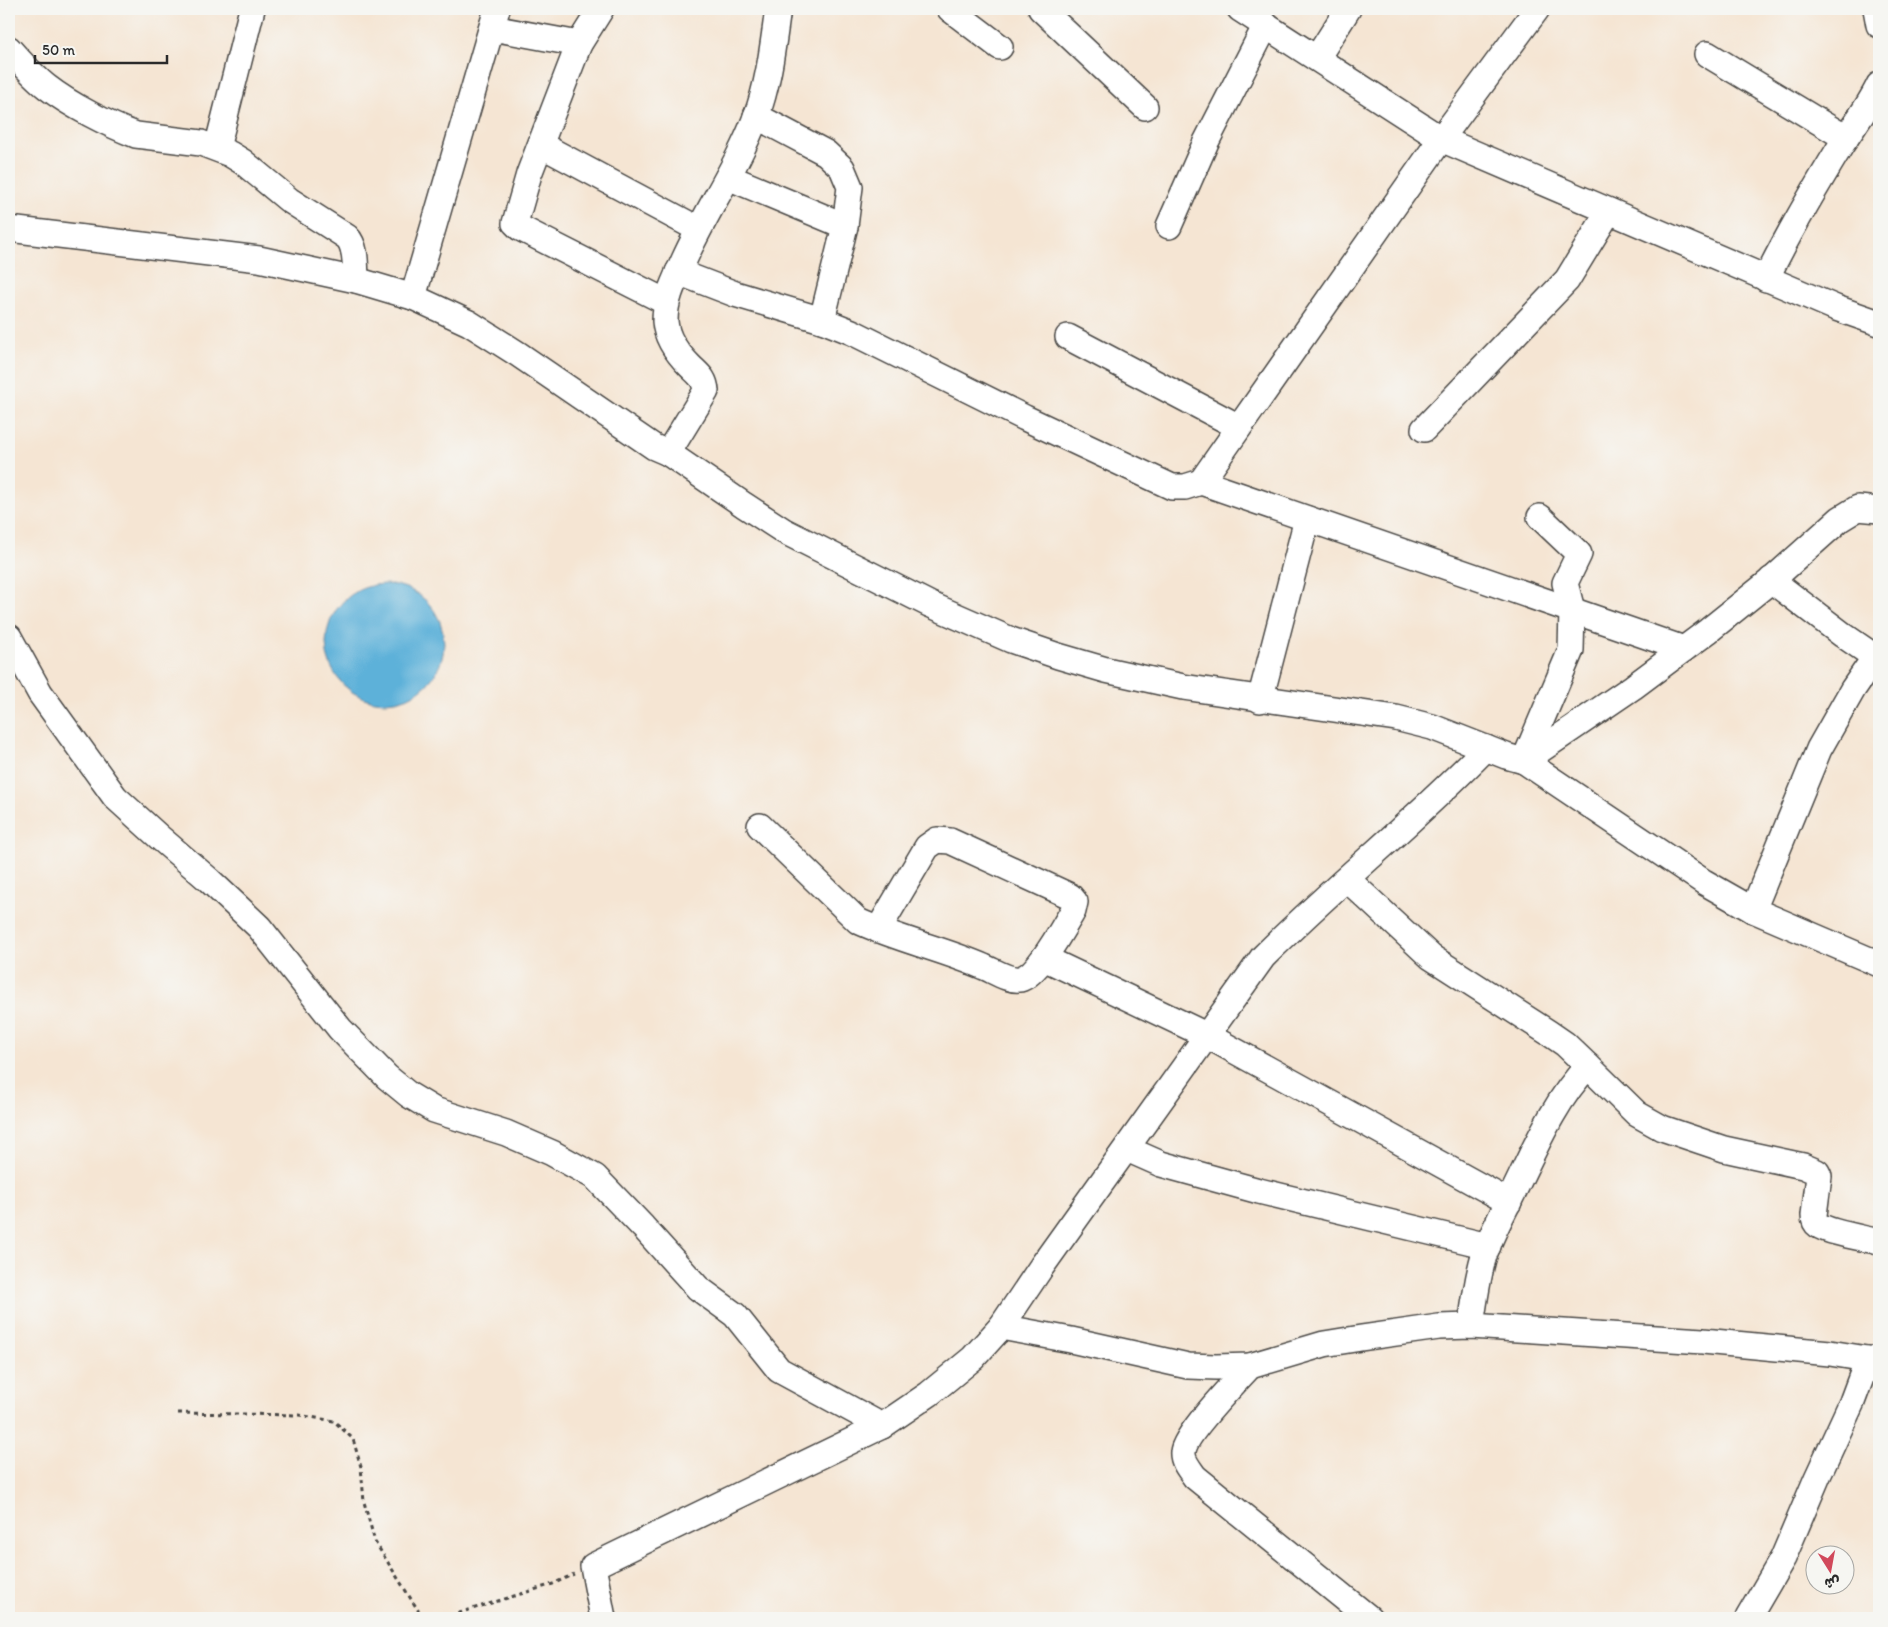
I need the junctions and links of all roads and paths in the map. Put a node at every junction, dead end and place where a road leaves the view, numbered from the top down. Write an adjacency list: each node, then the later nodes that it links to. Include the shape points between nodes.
1 (252, 9): 24 (street)
2 (601, 9): 13 (street)
3 (778, 9): 20 (street, via 771,56)
4 (950, 9): 14 (street)
5 (1040, 9): 19 (street)
6 (1240, 9): 11 (street)
7 (1348, 9): 17 (street)
8 (1537, 9): 21 (street)
9 (1876, 9): 12 (street)
10 (494, 18): 13 (street); 34 (street)
11 (1266, 25): 17 (street); 28 (street, via 1206,142)
12 (1879, 25)
13 (579, 44): 23 (street)
14 (1000, 47)
15 (9, 49): 24 (street, via 48,88 126,131)
16 (1707, 54): 22 (street)
17 (1317, 58): 21 (street)
18 (1879, 85): 22 (street, via 1872,102)
19 (1145, 107)
20 (756, 116): 25 (street); 27 (street, via 826,153 842,168 850,187)
21 (1440, 138): 26 (street); 39 (street)
22 (1846, 138): 32 (street, via 1794,224)
23 (541, 145): 30 (street); 35 (street, via 515,223)
24 (217, 148): 33 (street, via 243,162 289,200 347,236 351,241)
25 (728, 177): 27 (street); 30 (street)
26 (1609, 211): 32 (street); 40 (street, via 1568,280)
27 (845, 226): 36 (street)
28 (1168, 226)
29 (9, 229): 33 (street, via 259,259)
30 (698, 229): 31 (street)
31 (678, 272): 35 (street); 36 (street, via 735,294)
32 (1766, 279): 37 (street)
33 (356, 280): 34 (street)
34 (413, 297): 41 (street, via 477,328 654,447)
35 (666, 302): 41 (street, via 668,339 704,380 706,390)
36 (822, 320): 42 (street, via 1172,487)
37 (1879, 323)
38 (1068, 337): 39 (street)
39 (1239, 427): 42 (street)
40 (1424, 429)
41 (668, 453): 51 (street, via 784,530 929,604 1011,640 1106,670)
42 (1201, 482): 45 (street)
43 (1879, 510): 46 (street, via 1858,508 1840,519)
44 (1540, 517): 47 (street, via 1579,554 1565,583)
45 (1307, 519): 47 (street); 51 (street)
46 (1771, 580): 49 (street); 50 (street)
47 (1572, 610): 49 (street); 53 (street, via 1570,650)
48 (9, 637): 71 (street, via 40,693 115,797 254,922 340,1029 387,1077 434,1110 506,1133 595,1177 698,1288 735,1315 780,1370)
49 (1684, 649): 53 (street)
50 (1877, 657): 56 (street, via 1853,689 1819,749)
51 (1260, 700): 52 (street, via 1396,718 1432,727)
52 (1486, 748): 53 (street); 55 (street)
53 (1524, 761): 56 (street, via 1704,882)
54 (760, 826): 57 (street, via 858,921)
55 (1347, 879): 60 (street, via 1263,957); 61 (street, via 1431,957 1549,1032)
56 (1753, 910): 59 (street)
57 (878, 930): 58 (street, via 978,964 1011,979 1027,975); 58 (street, via 928,847 936,840 950,841 1070,896 1075,902)
58 (1044, 958): 60 (street)
59 (1879, 964)
60 (1208, 1036): 62 (street); 63 (street)
61 (1588, 1066): 63 (street, via 1541,1136); 64 (street, via 1637,1114 1662,1128 1724,1149 1817,1172 1814,1221 1828,1229)
62 (1127, 1148): 65 (street, via 1161,1164 1259,1191); 67 (street)
63 (1509, 1202): 65 (street)
64 (1879, 1242)
65 (1488, 1246): 66 (street, via 1478,1277)
66 (1471, 1326): 68 (street, via 1703,1341); 69 (street, via 1439,1327 1324,1344)
67 (1001, 1327): 69 (street, via 1188,1366); 71 (street, via 973,1358)
68 (1874, 1360): 77 (street, via 1816,1478 1783,1558)
69 (1250, 1366): 76 (street, via 1189,1436 1183,1452 1186,1463 1195,1477)
70 (178, 1414): 73 (path, via 299,1415 334,1421 353,1439 375,1542)
71 (882, 1426): 72 (street)
72 (593, 1566): 74 (path, via 553,1584); 75 (street)
73 (423, 1618)
74 (443, 1618)
75 (603, 1618)
76 (1369, 1618)
77 (1748, 1618)

